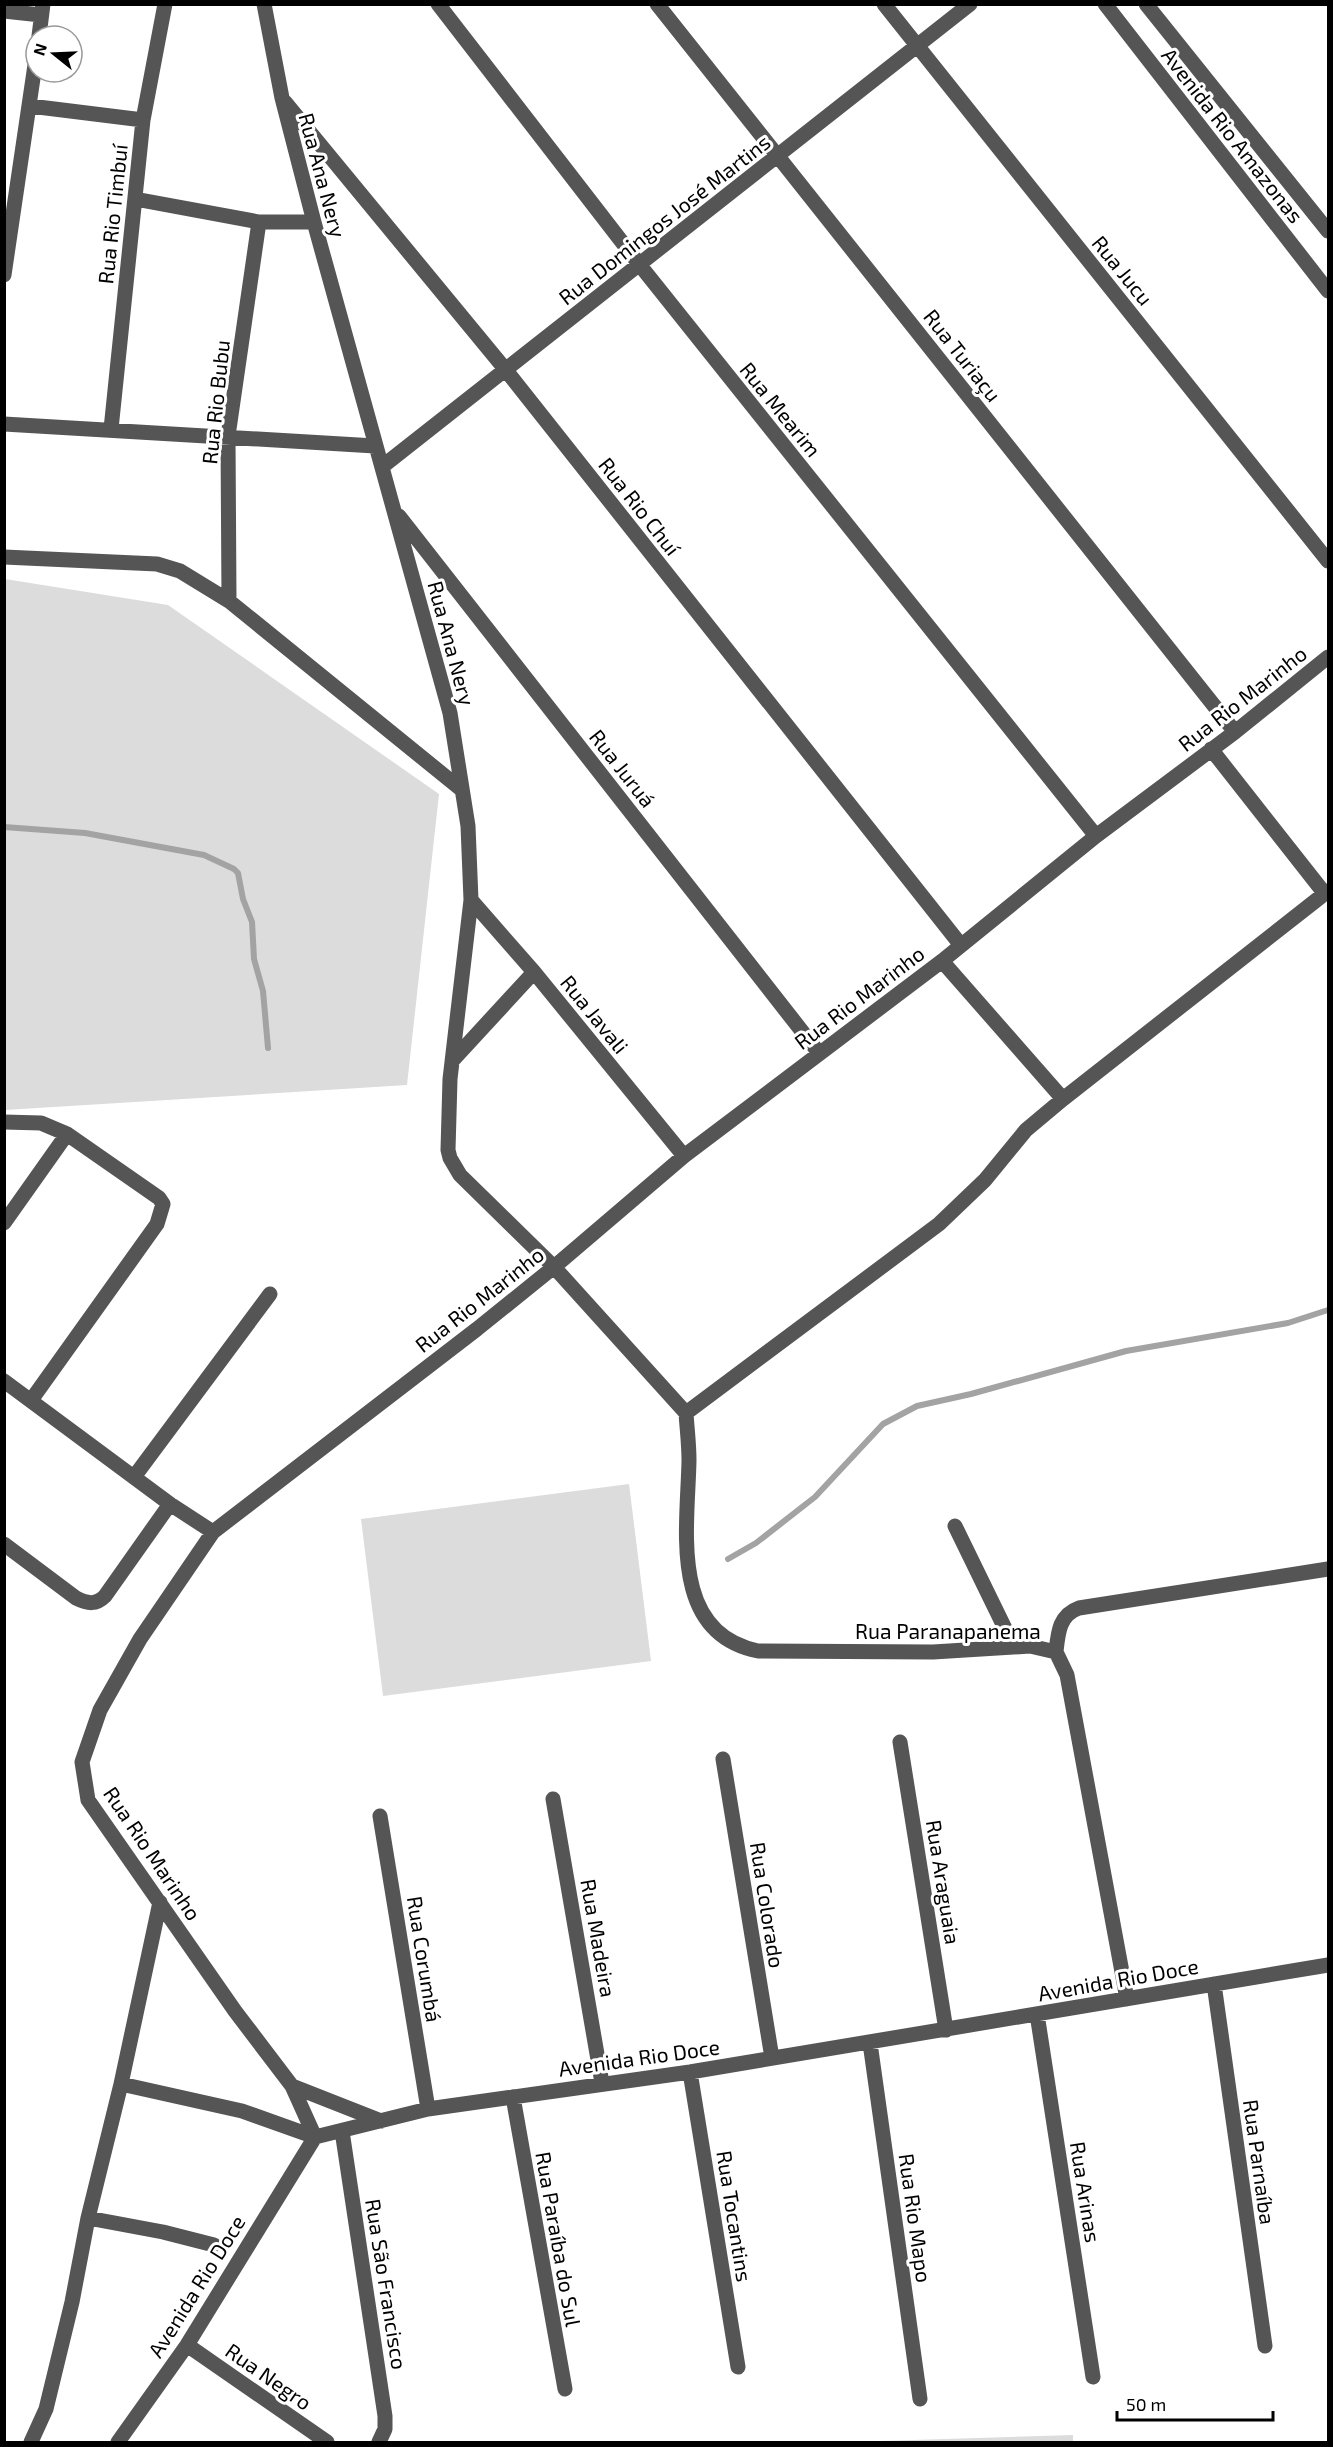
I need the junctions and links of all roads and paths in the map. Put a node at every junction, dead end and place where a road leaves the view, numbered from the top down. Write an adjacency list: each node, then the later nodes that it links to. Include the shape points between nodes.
1 (165, 4): 15 (street, Rua Rio Timbuí)
2 (264, 4): 13 (street, Rua Ana Nery)
3 (438, 4): 21 (street, Rua Mearim)
4 (657, 4): 16 (street, Rua Turiaçu)
5 (884, 4): 11 (street, Rua Jucu)
6 (970, 4): 11 (street, Rua Domingos José Martins)
7 (1105, 4): 23 (street, Avenida Rio Amazonas)
8 (1146, 4): 20 (street, Avenida Rio Amazonas)
9 (42, 10): 10 (street)
10 (4, 11)
11 (919, 48): 16 (street, Rua Domingos José Martins); 32 (street, Rua Jucu)
12 (33, 84): 14 (street)
13 (282, 98): 19 (street, Rua Ana Nery); 24 (street, Rua Rio Chuí)
14 (30, 106): 15 (street); 22 (street)
15 (143, 120): 17 (street, Rua Rio Timbuí)
16 (779, 157): 21 (street, Rua Domingos José Martins); 35 (street, Rua Turiaçu)
17 (135, 199): 18 (street); 26 (street, Rua Rio Timbuí)
18 (259, 222): 19 (street); 27 (street, Rua Rio Bubu)
19 (314, 222): 28 (street, Rua Ana Nery)
20 (1329, 231)
21 (639, 264): 24 (street, Rua Domingos José Martins); 38 (street, Rua Mearim)
22 (4, 275)
23 (1329, 291)
24 (505, 369): 29 (street, Rua Domingos José Martins); 41 (street, Rua Rio Chuí)
25 (4, 424): 26 (street)
26 (111, 429): 27 (street)
27 (228, 436): 28 (street); 33 (street, Rua Rio Bubu)
28 (375, 446): 29 (street, Rua Ana Nery)
29 (383, 466): 30 (street, Rua Ana Nery)
30 (393, 509): 37 (street, Rua Ana Nery, via 450,713); 44 (street, Rua Juruá)
31 (4, 557): 33 (street, via 157,564 180,572)
32 (1329, 561)
33 (229, 601): 37 (street)
34 (1329, 657): 35 (street, Rua Rio Marinho)
35 (1234, 732): 36 (street, Rua Rio Marinho)
36 (1211, 749): 38 (street, Rua Rio Marinho); 39 (street)
37 (462, 790): 40 (street, Rua Ana Nery, via 468,826)
38 (1096, 836): 41 (street, Rua Rio Marinho)
39 (1327, 893): 46 (street)
40 (471, 900): 43 (street, Rua Javali); 45 (street, Rua Ana Nery)
41 (960, 944): 42 (street, Rua Rio Marinho)
42 (942, 961): 44 (street, Rua Rio Marinho); 46 (street)
43 (534, 972): 45 (street); 49 (street, Rua Javali)
44 (819, 1053): 49 (street, Rua Rio Marinho)
45 (453, 1060): 51 (street, Rua Ana Nery, via 448,1150 454,1167)
46 (1063, 1099): 55 (street, via 1026,1130 985,1180 945,1219)
47 (4, 1122): 48 (street, via 41,1123)
48 (67, 1134): 50 (street); 54 (street, via 159,1198 163,1211)
49 (684, 1156): 51 (street, Rua Rio Marinho)
50 (4, 1223)
51 (554, 1267): 55 (street, Rua Ana Nery); 59 (street, Rua Rio Marinho)
52 (270, 1294): 56 (street)
53 (4, 1381): 54 (street)
54 (32, 1399): 56 (street)
55 (686, 1413): 62 (street, Rua Paranapanema, via 689,1458 685,1541 692,1590 703,1614 718,1633 758,1651 933,1652)
56 (134, 1477): 57 (street)
57 (170, 1504): 59 (street); 60 (street, via 105,1596 96,1603 76,1598)
58 (955, 1526): 62 (street)
59 (213, 1532): 68 (street, Rua Rio Marinho, via 115,1680 88,1737 82,1762 88,1800)
60 (4, 1544)
61 (1329, 1569): 63 (street, via 1079,1608 1062,1622)
62 (1014, 1647): 63 (street, Rua Paranapanema, via 1039,1646)
63 (1056, 1652): 71 (street, Rua Paranapanema, via 1067,1675)
64 (900, 1742): 73 (street, Rua Araguaia)
65 (723, 1759): 75 (street, Rua Colorado)
66 (553, 1799): 77 (street, Rua Madeira)
67 (380, 1816): 81 (street, Rua Corumbá)
68 (160, 1902): 78 (street); 79 (street, Rua Rio Marinho)
69 (1329, 1965): 70 (street, Avenida Rio Doce)
70 (1214, 1984): 71 (street, Avenida Rio Doce); 88 (street, Rua Parnaíba)
71 (1127, 1999): 72 (street, Avenida Rio Doce)
72 (1037, 2014): 73 (street, Avenida Rio Doce); 90 (street, Rua Arinas)
73 (946, 2030): 74 (street, Avenida Rio Doce)
74 (870, 2043): 75 (street, Avenida Rio Doce); 92 (street, Rua Rio Mapo)
75 (772, 2058): 76 (street, Avenida Rio Doce)
76 (690, 2072): 77 (street, Avenida Rio Doce); 89 (street, Rua Tocantins)
77 (603, 2083): 80 (street, Avenida Rio Doce)
78 (121, 2084): 84 (street, via 242,2111); 85 (street)
79 (292, 2086): 82 (street); 84 (street, Rua Rio Marinho)
80 (513, 2097): 81 (street, Avenida Rio Doce); 91 (street, Rua Paraíba do Sul)
81 (428, 2109): 82 (street, Avenida Rio Doce)
82 (381, 2121): 83 (street, Avenida Rio Doce)
83 (342, 2131): 84 (street, Avenida Rio Doce); 96 (street, Rua São Francisco, via 385,2416)
84 (315, 2137): 87 (street, Avenida Rio Doce)
85 (87, 2218): 86 (street); 93 (street, via 46,2409)
86 (214, 2245)
87 (187, 2345): 94 (street, Avenida Rio Doce); 95 (street, Rua Negro)
88 (1265, 2346)
89 (738, 2367)
90 (1093, 2377)
91 (564, 2389)
92 (920, 2399)
93 (31, 2442)
94 (118, 2442)
95 (327, 2442)
96 (379, 2442)

